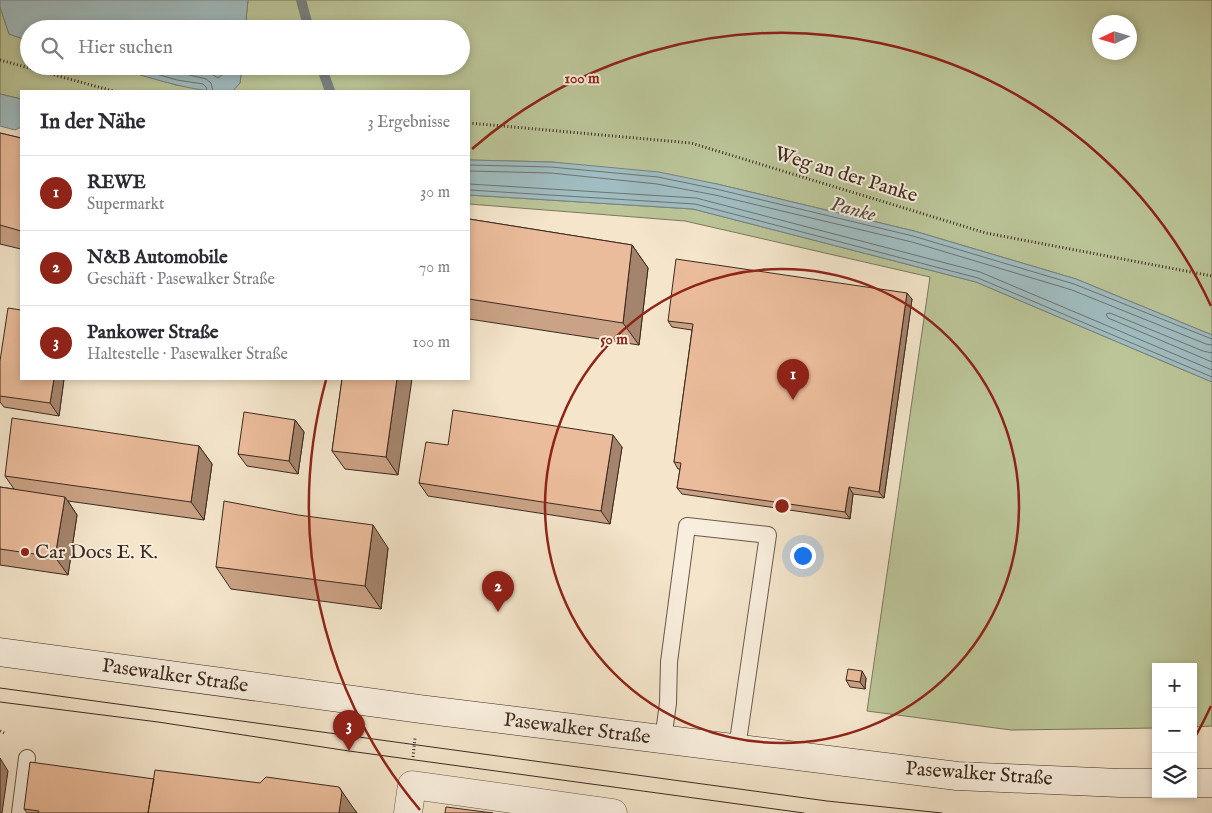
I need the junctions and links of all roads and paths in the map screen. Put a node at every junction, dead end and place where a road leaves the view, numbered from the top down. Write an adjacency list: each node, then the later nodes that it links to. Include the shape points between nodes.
1 (0, 60): 2 (path)
2 (20, 65)
3 (55, 75): 4 (path)
4 (109, 90)
5 (470, 123): 6 (path, Weg an der Panke, via 691,143 986,234)
6 (1212, 276)
7 (0, 652): 8 (main road, Pasewalker Straße)
8 (420, 709): 11 (main road, Pasewalker Straße); 14 (path)
9 (0, 731): 10 (path)
10 (4, 733)
11 (663, 740): 12 (main road, Pasewalker Straße); 12 (lane, via 669,662 687,526 768,535)
12 (737, 748): 15 (main road, Pasewalker Straße, via 957,776)
13 (27, 758): 18 (lane)
14 (412, 772): 19 (main road); 20 (main road)
15 (1152, 784)
16 (1197, 784): 17 (main road)
17 (1212, 784)
18 (20, 813)
19 (408, 813)
20 (613, 813)

